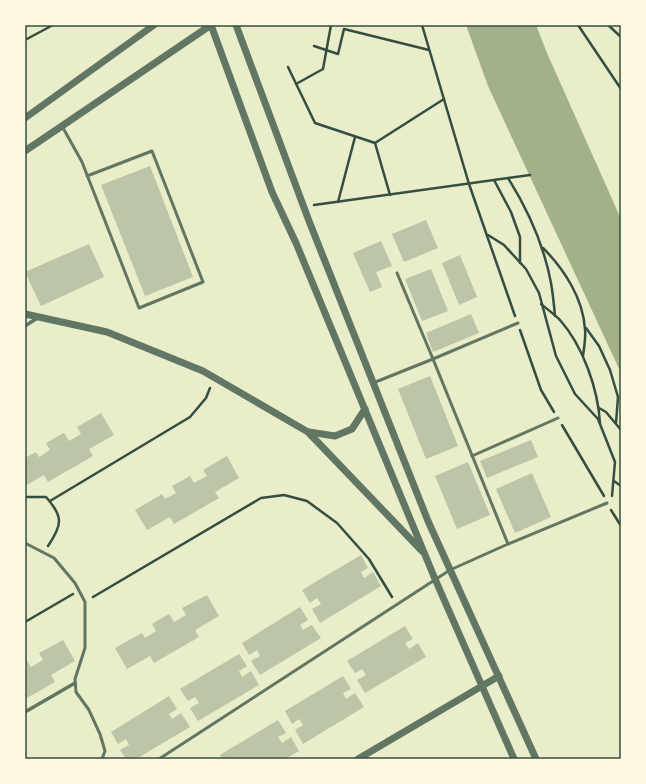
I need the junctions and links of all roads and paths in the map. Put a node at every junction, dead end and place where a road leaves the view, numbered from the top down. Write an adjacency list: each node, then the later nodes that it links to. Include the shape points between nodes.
1 (53, 25): 10 (path)
2 (154, 25): 18 (street)
3 (211, 25): 19 (street); 47 (street, via 272,192)
4 (236, 25): 30 (street)
5 (331, 25): 13 (path)
6 (422, 25): 12 (path)
7 (578, 25): 16 (path)
8 (608, 25): 9 (path)
9 (621, 37)
10 (25, 40)
11 (314, 46): 13 (path)
12 (430, 50): 13 (path, via 344,29 338,54); 17 (path)
13 (326, 51): 15 (path, via 323,69)
14 (288, 67): 15 (path)
15 (296, 84): 20 (path, via 314,123)
16 (621, 89)
17 (444, 99): 21 (path); 27 (path)
18 (25, 118)
19 (62, 126): 22 (street); 24 (lane)
20 (355, 137): 21 (path); 29 (path)
21 (375, 143): 28 (path)
22 (25, 152)
23 (530, 175): 25 (path)
24 (87, 176): 24 (lane, via 139,308 203,282 152,151)
25 (508, 178): 26 (path); 32 (path, via 528,213)
26 (494, 180): 27 (path); 33 (path, via 511,212 520,238)
27 (469, 184): 28 (path); 31 (path)
28 (390, 194): 29 (path)
29 (338, 202): 30 (path)
30 (304, 206): 45 (street)
31 (487, 235): 33 (path, via 504,245); 39 (path)
32 (543, 248): 37 (path); 41 (path, via 568,278 579,300)
33 (520, 263): 35 (path, via 539,293)
34 (397, 273): 43 (lane)
35 (541, 304): 37 (path); 50 (path, via 556,356 575,394 598,419)
36 (25, 314): 38 (street)
37 (555, 316): 42 (path, via 573,339)
38 (39, 318): 40 (street); 44 (street, via 107,332)
39 (518, 323): 43 (lane); 48 (path, via 541,390)
40 (25, 326)
41 (585, 327): 42 (path); 49 (path, via 599,346 610,370 618,397)
42 (582, 357): 46 (path)
43 (433, 359): 45 (lane); 53 (lane)
44 (215, 378): 52 (street); 57 (path, via 206,398 190,418)
45 (373, 383): 65 (street)
46 (599, 408): 49 (path); 50 (path)
47 (365, 409): 52 (street, via 352,429 341,434 335,436); 64 (street)
48 (558, 418): 53 (lane); 58 (path)
49 (616, 423): 51 (path)
50 (601, 426): 54 (path, via 615,462)
51 (621, 430)
52 (308, 432): 64 (street)
53 (472, 456): 62 (lane)
54 (614, 481): 55 (path); 59 (path)
55 (621, 486)
56 (25, 497): 57 (path, via 46,497)
57 (50, 501): 63 (path, via 56,508 59,520 57,532)
58 (607, 503): 59 (path); 62 (lane)
59 (611, 509): 60 (path)
60 (621, 526)
61 (25, 543): 63 (lane)
62 (508, 544): 65 (lane)
63 (44, 552): 67 (lane, via 54,558)
64 (426, 555): 66 (street)
65 (450, 570): 66 (lane); 71 (street)
66 (435, 579): 69 (lane); 73 (street)
67 (79, 590): 68 (lane); 70 (path)
68 (85, 602): 69 (path, via 261,498 284,495 307,501 337,523 369,559); 72 (lane, via 86,648)
69 (396, 604): 76 (lane)
70 (25, 622)
71 (499, 676): 73 (street); 79 (street)
72 (75, 683): 74 (street); 75 (lane, via 76,692 89,710 100,734 105,751)
73 (482, 686): 77 (street); 78 (street)
74 (25, 712)
75 (102, 759)
76 (159, 759)
77 (358, 759)
78 (514, 759)
79 (536, 759)

